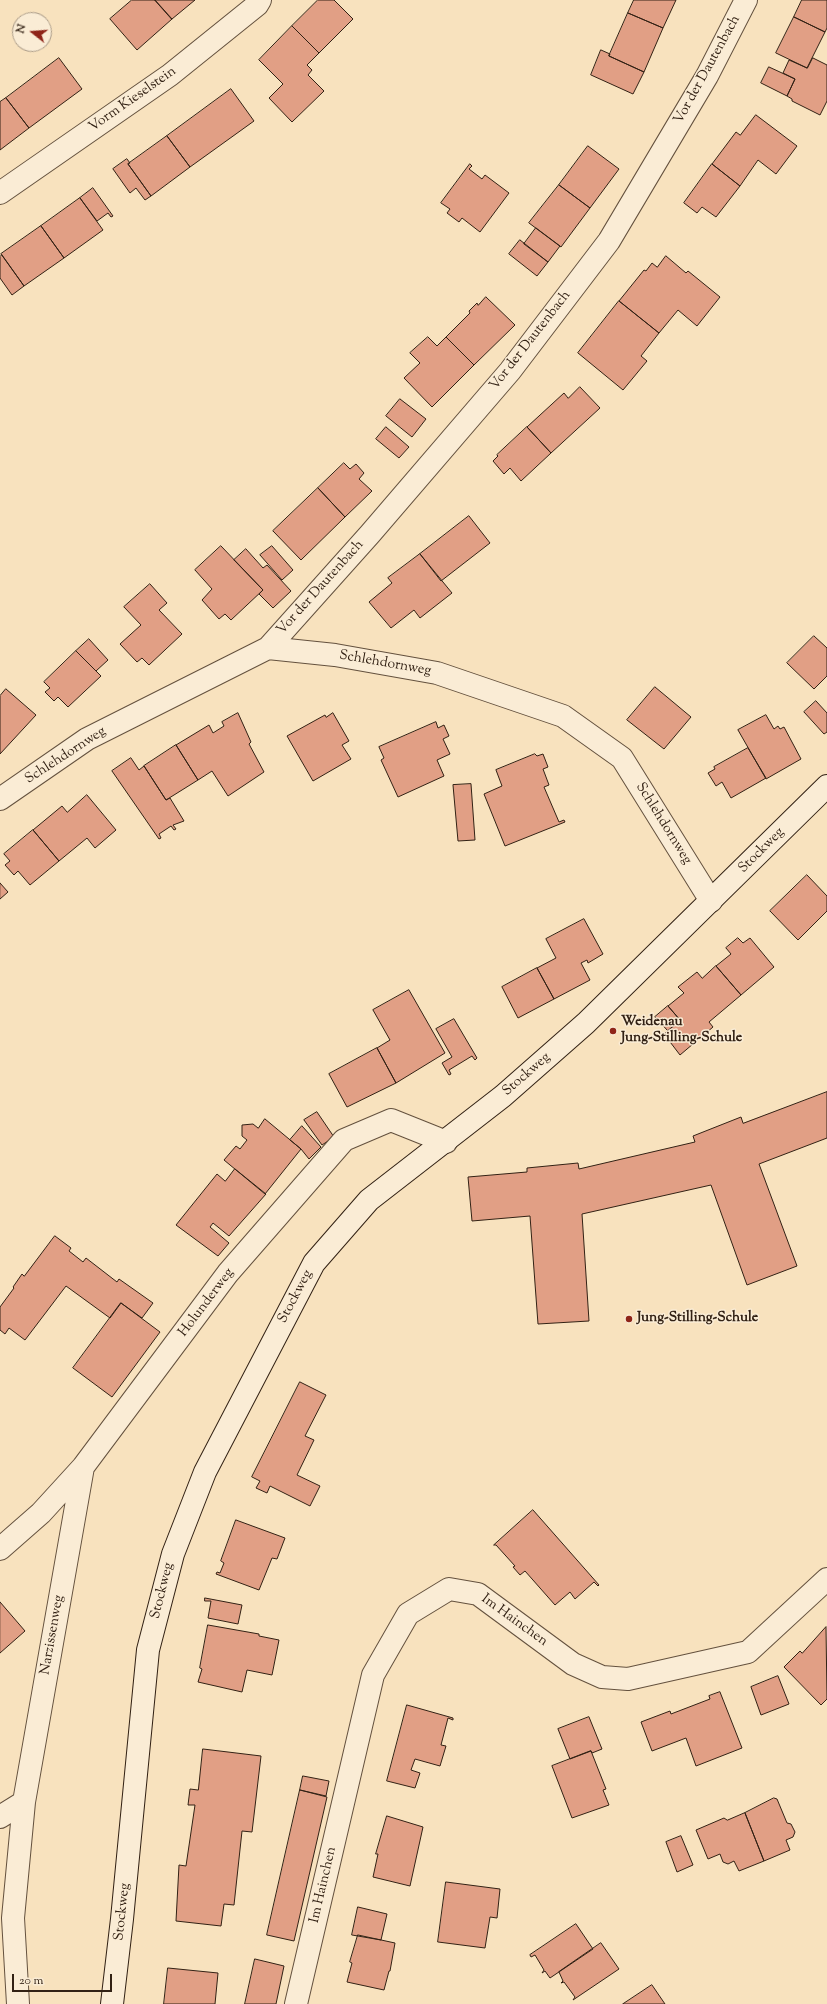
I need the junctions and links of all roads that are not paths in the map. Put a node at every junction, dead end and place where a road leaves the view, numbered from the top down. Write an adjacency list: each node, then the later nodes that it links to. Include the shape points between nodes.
1 (260, 0): 3 (street, Vorm Kieselstein, via 170,75)
2 (746, 0): 4 (street, Vor der Dautenbach, via 707,76 609,241 510,371)
3 (0, 193)
4 (268, 648): 6 (street, Schlehdornweg, via 87,739); 7 (street, Schlehdornweg, via 335,655 437,673 562,716 622,758)
5 (827, 786): 7 (street, Stockweg)
6 (0, 799)
7 (711, 901): 8 (street, Stockweg, via 586,1023)
8 (446, 1142): 9 (street, Holunderweg, via 391,1120 344,1140 228,1273); 15 (street, Stockweg, via 369,1200 314,1263 202,1479 173,1554 148,1650)
9 (82, 1467): 10 (street, Holunderweg, via 41,1513); 12 (street, Narzissenweg)
10 (0, 1549)
11 (827, 1579): 16 (street, Im Hainchen, via 748,1652 628,1679 602,1677 573,1664 478,1594 449,1589 408,1614 373,1675)
12 (24, 1802): 13 (street); 14 (street, Narzissenweg, via 13,1918)
13 (0, 1817)
14 (18, 2004)
15 (112, 2004)
16 (296, 2004)

